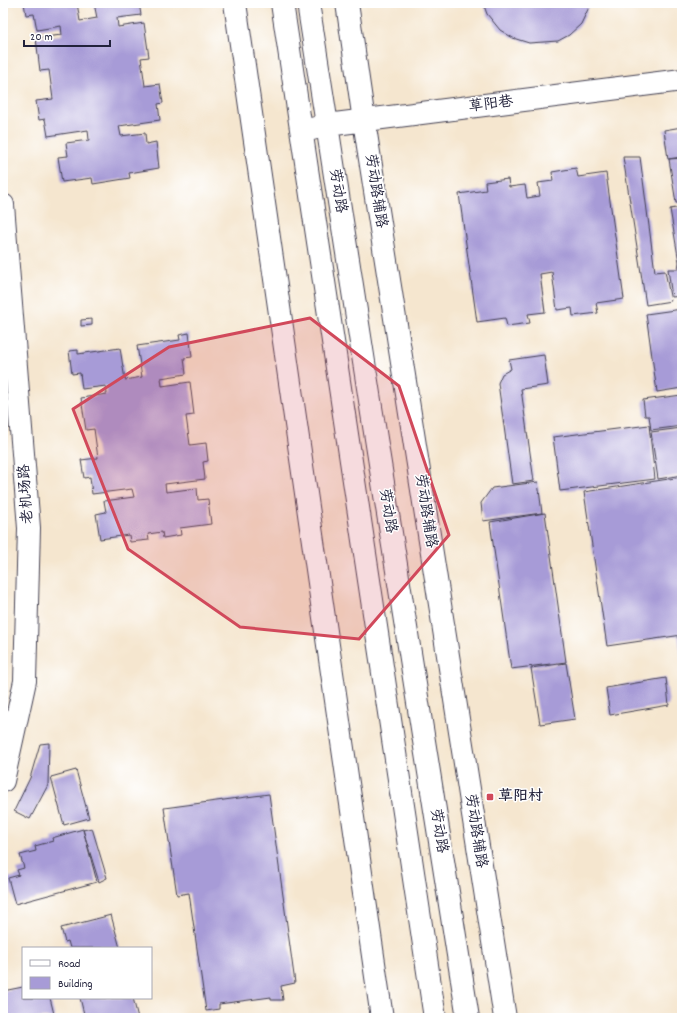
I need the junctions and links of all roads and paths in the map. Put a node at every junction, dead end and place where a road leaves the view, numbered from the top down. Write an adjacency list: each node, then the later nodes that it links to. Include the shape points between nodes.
1 (235, 3): 11 (street)
2 (282, 3): 8 (street, 劳动路)
3 (308, 3): 7 (street, 劳动路)
4 (347, 3): 6 (street, 劳动路辅路)
5 (682, 80): 6 (street, 草阳巷)
6 (364, 121): 7 (street, 草阳巷); 14 (street, 劳动路辅路)
7 (327, 125): 8 (street, 草阳巷); 13 (street, 劳动路)
8 (301, 132): 12 (street, 劳动路)
9 (3, 206): 10 (street, 老机场路, via 30,528 25,681)
10 (3, 781)
11 (382, 1018)
12 (435, 1018)
13 (468, 1018)
14 (505, 1018)

